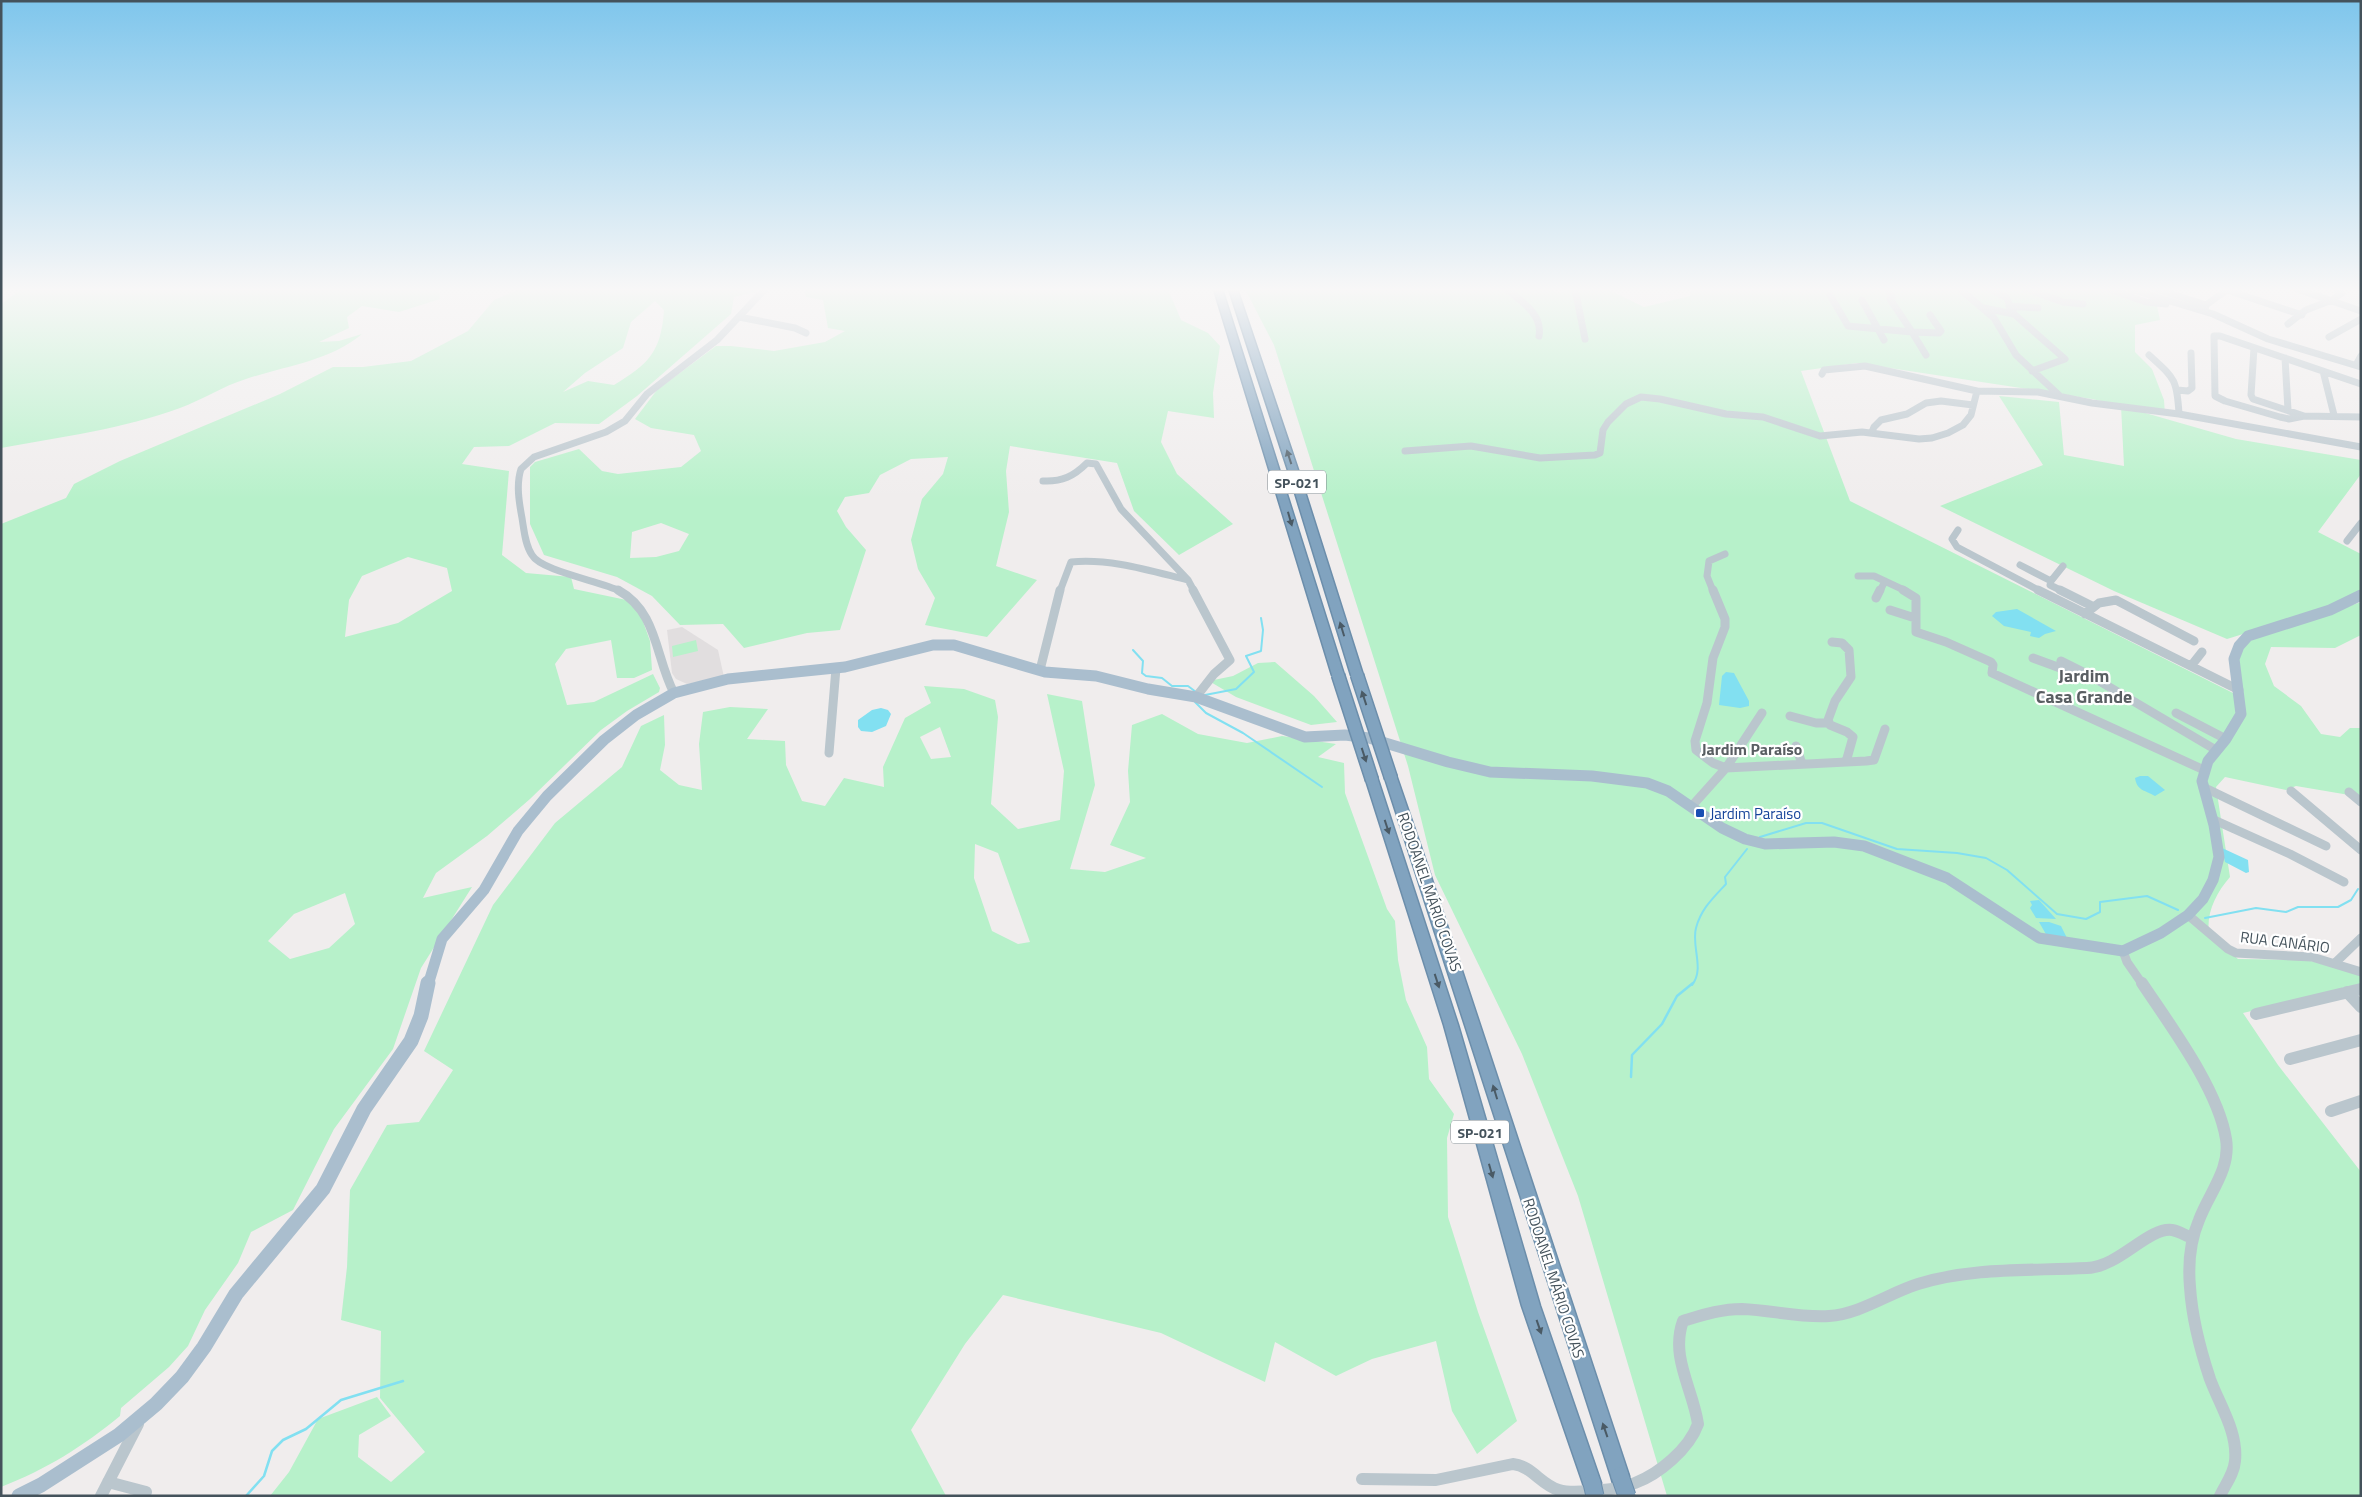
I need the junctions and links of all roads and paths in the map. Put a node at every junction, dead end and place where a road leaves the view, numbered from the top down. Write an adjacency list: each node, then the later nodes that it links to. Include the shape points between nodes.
1 (2285, 358): 22 (street)
2 (693, 359): 57 (street, via 648,393 621,423 606,432 534,457 520,471 524,533 532,556 559,571 618,588 637,602 652,626 664,673)
3 (1240, 359): 98 (highway, RODOANEL MÁRIO COVAS / SP-021, one-way to 98, bridge, via 1451,1025 1532,1306)
4 (1256, 359): 102 (highway, RODOANEL MÁRIO COVAS / SP-021, one-way to 4, bridge, via 1390,778)
5 (2021, 359): 12 (street)
6 (2065, 359): 12 (street)
7 (2154, 359): 16 (street, via 2169,372)
8 (2191, 359): 16 (street, via 2192,388)
9 (2214, 359): 21 (street, via 2215,396)
10 (2253, 359): 19 (street)
11 (2288, 359): 13 (street)
12 (2032, 371): 18 (street)
13 (2323, 371): 15 (street); 24 (street)
14 (1822, 374): 17 (street, via 1824,370 1865,366)
15 (2361, 384)
16 (2177, 390): 23 (street)
17 (1977, 391): 18 (street, via 2026,390); 20 (street)
18 (2060, 396): 23 (street)
19 (2253, 399): 21 (street); 22 (street)
20 (1973, 405): 27 (street, via 1926,402 1909,413 1878,422); 27 (street, via 1971,416 1963,425 1932,438)
21 (2252, 407): 25 (street, via 2289,419)
22 (2288, 410): 25 (street)
23 (2179, 414): 28 (street)
24 (2334, 415): 25 (street); 26 (street)
25 (2304, 416)
26 (2361, 417)
27 (1872, 432): 29 (street, via 1820,436 1763,417 1726,414 1641,397 1616,412 1603,430 1600,453 1595,455 1540,458 1471,446)
28 (2361, 447)
29 (1405, 451)
30 (1043, 481): 38 (street, via 1075,475 1084,464 1096,464 1122,510)
31 (2361, 523): 33 (street)
32 (1958, 530): 45 (street, via 1952,539 1956,547)
33 (2347, 541)
34 (1725, 554): 70 (street, via 1709,561 1706,571 1725,619 1725,627 1716,646 1707,703 1694,746 1704,757)
35 (2020, 565): 40 (street)
36 (2063, 566): 40 (street)
37 (1858, 576): 39 (street)
38 (1188, 580): 54 (street, via 1109,564 1071,562 1060,591); 58 (street, via 1230,660 1208,679)
39 (1885, 580): 42 (street); 46 (street, via 1914,595)
40 (2051, 581): 43 (street, via 2050,585 2056,589)
41 (2361, 595): 56 (main road, via 2330,610 2248,636 2235,654)
42 (1876, 598)
43 (2094, 607): 45 (street); 47 (street, via 2116,600)
44 (1890, 610): 46 (street)
45 (2085, 614): 52 (street)
46 (1915, 618): 71 (street, via 1916,632 1991,662 1994,665 1992,673)
47 (2194, 641)
48 (1832, 642): 62 (street, via 1848,647 1851,673)
49 (2202, 652): 52 (street)
50 (2033, 658): 55 (street, via 2072,674)
51 (2061, 662): 55 (street)
52 (2191, 666): 56 (street)
53 (836, 668): 54 (main road, via 945,644); 57 (main road, via 728,679); 67 (street)
54 (1040, 670): 58 (main road, via 1101,677)
55 (2094, 678): 66 (street)
56 (2239, 690): 64 (main road, via 2240,714)
57 (674, 692): 95 (main road, via 636,715 604,740 547,796 518,831 484,890 442,939 431,970 422,1016 411,1041 364,1109 323,1189 250,1276 182,1377)
58 (1196, 697): 76 (main road, via 1293,734 1312,738 1349,735 1369,738 1490,772 1592,776 1647,783 1668,791)
59 (1762, 713): 70 (street)
60 (2176, 713): 64 (street)
61 (1790, 716): 62 (street)
62 (1828, 723): 68 (street, via 1853,738)
63 (1885, 729): 68 (street, via 1874,760)
64 (2226, 739): 66 (main road)
65 (1796, 746): 69 (street)
66 (2216, 750): 71 (main road)
67 (830, 753)
68 (1846, 762): 69 (street)
69 (1802, 764): 70 (street)
70 (1726, 768): 76 (street)
71 (2204, 770): 72 (main road)
72 (2203, 787): 77 (main road); 78 (street)
73 (2291, 791): 79 (street)
74 (2349, 792): 75 (street)
75 (2361, 802)
76 (1691, 807): 83 (main road, via 1728,831 1752,841 1781,844 1834,842 1870,848 1947,878 2039,938)
77 (2212, 819): 80 (street); 81 (main road, via 2219,857 2208,892)
78 (2326, 846)
79 (2360, 849)
80 (2344, 882)
81 (2188, 915): 83 (main road); 84 (street, RUA CANÁRIO, via 2228,949 2236,952 2312,957)
82 (2361, 938): 84 (street)
83 (2123, 951): 94 (street, via 2200,1076 2227,1135 2227,1160)
84 (2335, 963): 85 (street, RUA CANÁRIO)
85 (2361, 972)
86 (2361, 989): 87 (street)
87 (2347, 992): 88 (street); 89 (street)
88 (2361, 1007)
89 (2256, 1014)
90 (2361, 1040): 91 (street)
91 (2290, 1059)
92 (2361, 1101): 93 (street)
93 (2330, 1110)
94 (2192, 1238): 96 (street, via 2172,1230 2156,1232 2122,1256 2090,1268 1955,1274 1829,1316 1741,1309 1716,1311 1683,1321 1678,1345 1698,1424 1687,1445 1652,1476 1636,1483 1607,1490 1568,1492 1548,1486 1524,1466 1510,1464 1421,1482); 103 (street, via 2190,1277 2197,1333 2235,1449 2235,1462)
95 (142, 1417): 97 (street); 100 (main road, via 95,1452)
96 (1362, 1479)
97 (108, 1482): 99 (street); 101 (street)
98 (1593, 1490)
99 (146, 1492)
100 (20, 1496)
101 (101, 1496)
102 (1627, 1496)
103 (2220, 1496)

